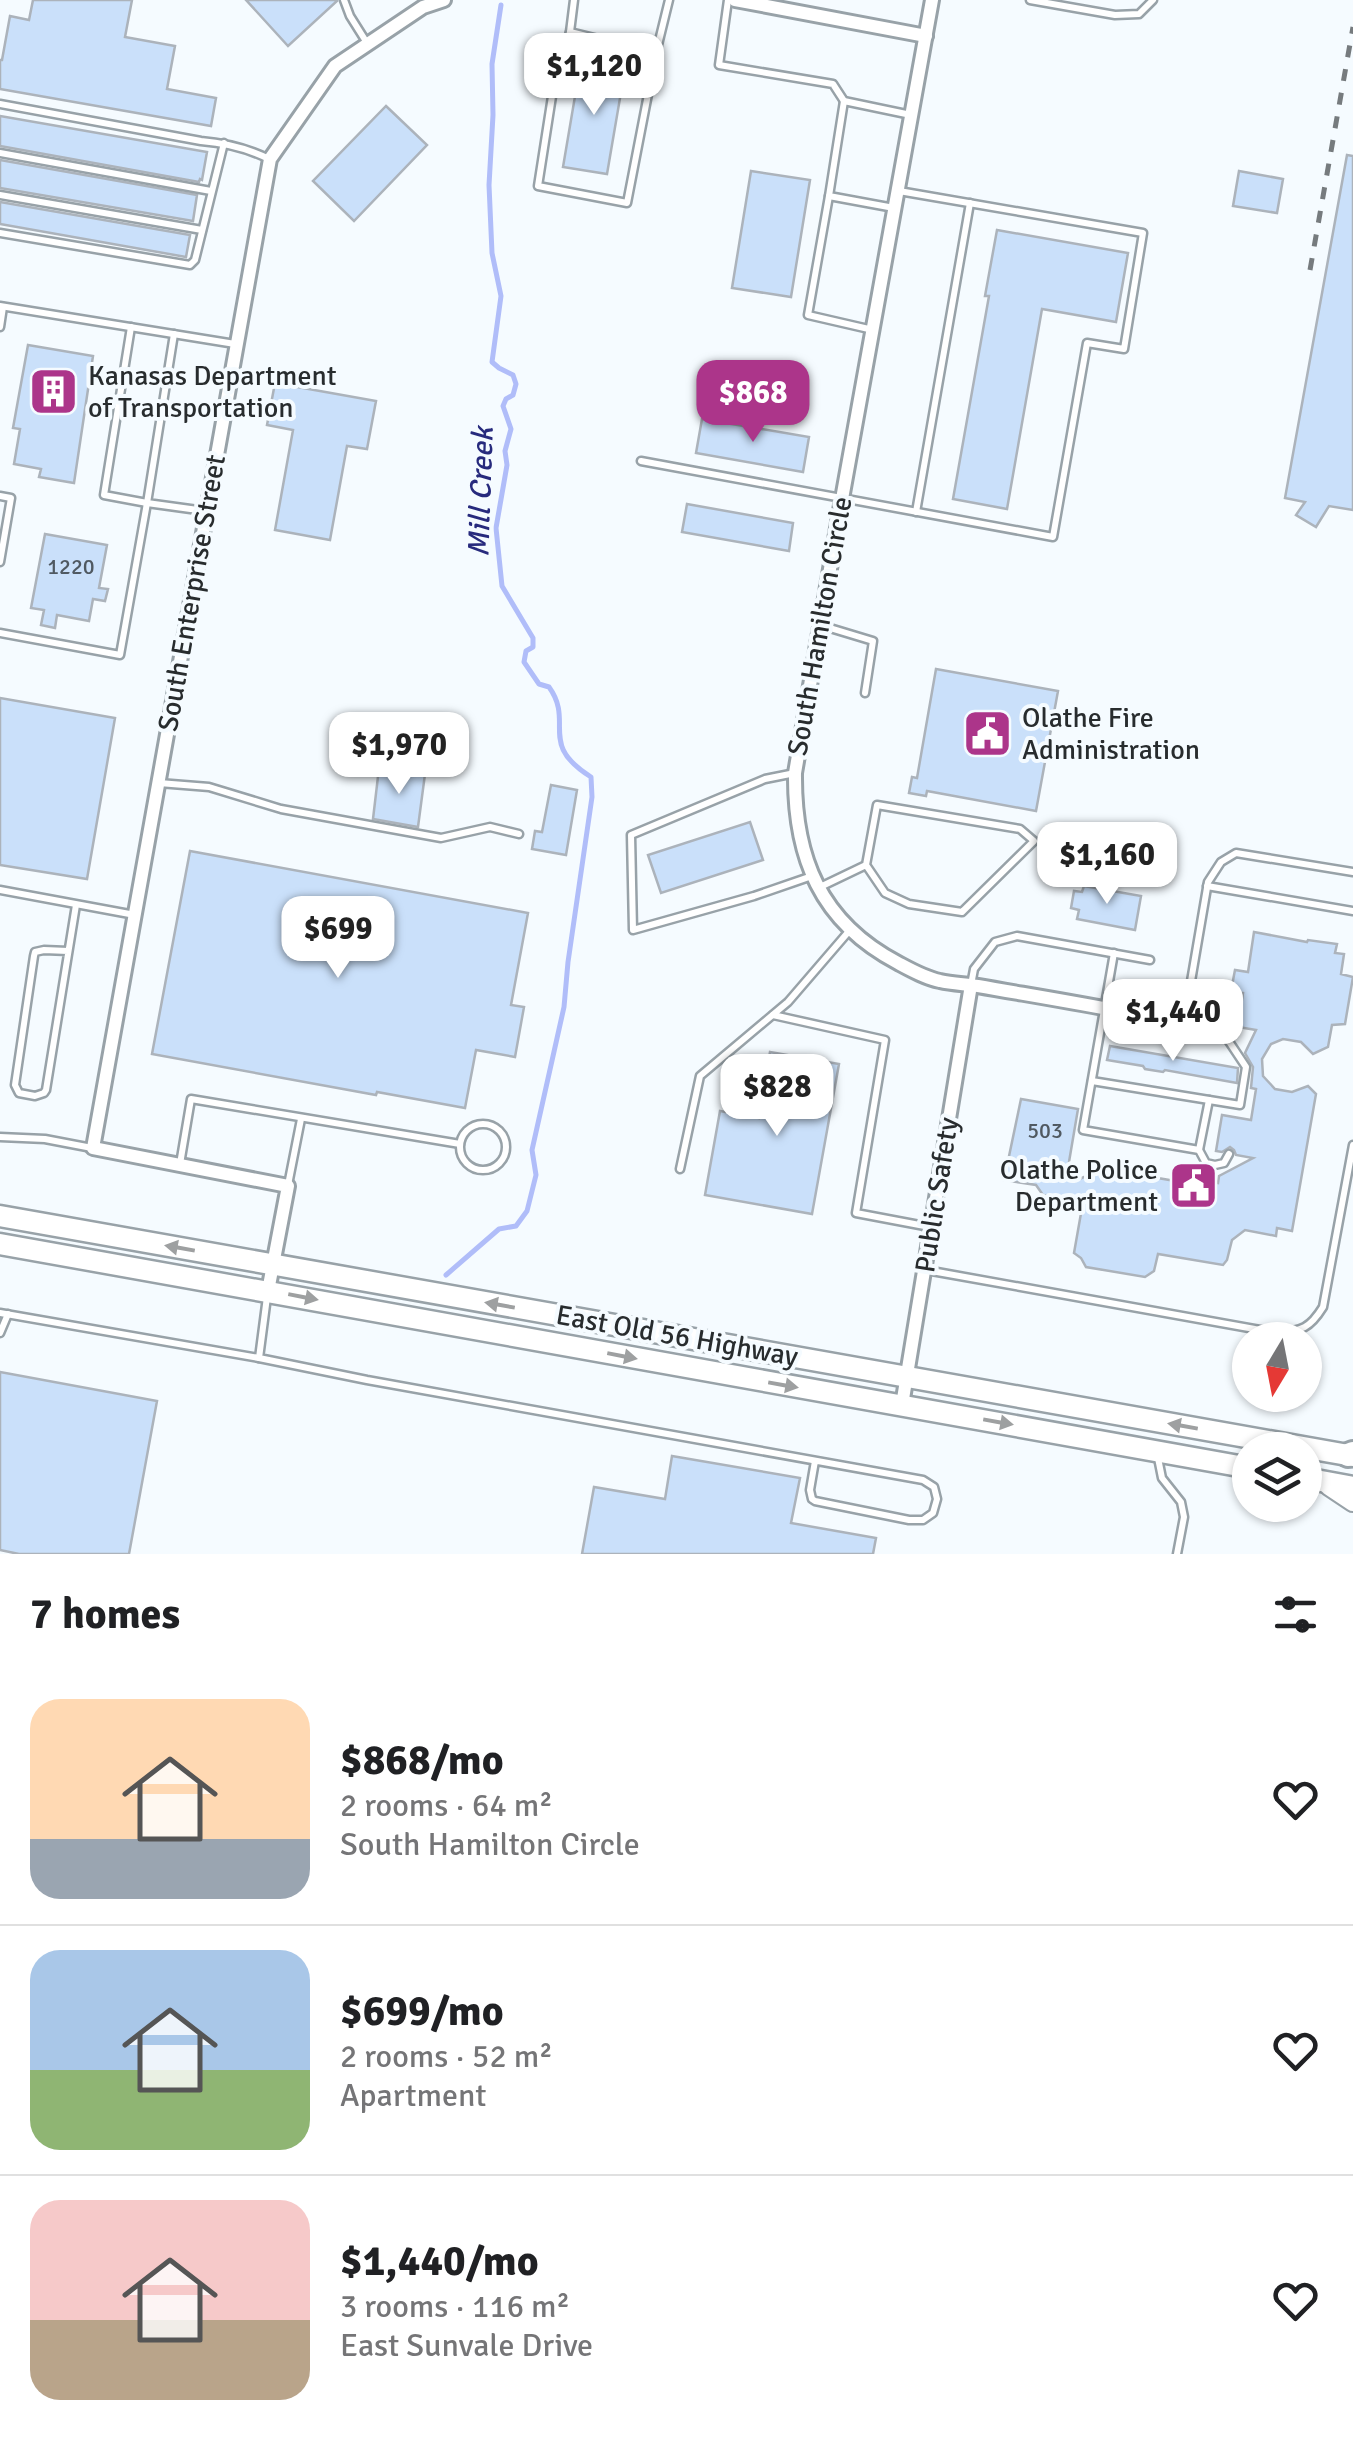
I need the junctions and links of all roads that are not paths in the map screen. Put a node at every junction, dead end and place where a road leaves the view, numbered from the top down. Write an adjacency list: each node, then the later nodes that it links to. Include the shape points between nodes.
1 (344, 0): 12 (lane)
2 (444, 0): 12 (street, South Enterprise Street)
3 (574, 0): 10 (lane)
4 (669, 0): 13 (lane)
5 (732, 0): 9 (street); 14 (lane, via 719,65 833,84)
6 (932, 0): 11 (street, South Hamilton Circle)
7 (1030, 0): 8 (lane, via 1115,15 1139,14)
8 (1152, 0)
9 (785, 5): 11 (street)
10 (570, 32): 13 (lane); 13 (lane, via 538,186 627,203)
11 (926, 36): 16 (street, South Hamilton Circle)
12 (367, 44): 19 (street, South Enterprise Street, via 334,66)
13 (656, 53)
14 (844, 101): 16 (lane); 23 (lane)
15 (0, 104): 17 (lane)
16 (912, 115): 21 (street, South Hamilton Circle)
17 (224, 143): 19 (lane); 20 (lane)
18 (0, 153): 20 (lane)
19 (270, 159): 33 (street, South Enterprise Street)
20 (211, 190): 26 (lane)
21 (898, 190): 24 (lane); 25 (street, South Hamilton Circle)
22 (0, 195): 26 (lane)
23 (829, 196): 25 (lane); 31 (lane, via 808,315)
24 (970, 203): 39 (lane); 39 (lane, via 1143,233 1124,349 1087,343 1053,537)
25 (894, 208): 31 (street, South Hamilton Circle)
26 (202, 230): 27 (lane, via 190,265)
27 (0, 233)
28 (2, 306): 29 (lane); 30 (lane)
29 (0, 327)
30 (132, 328): 32 (lane); 37 (lane, via 104,495)
31 (873, 330): 36 (street, South Hamilton Circle)
32 (174, 334): 33 (lane); 37 (lane)
33 (236, 344): 38 (street, South Enterprise Street)
34 (641, 461): 36 (lane)
35 (0, 496): 40 (lane, via 11,498)
36 (842, 498): 39 (lane); 41 (street, South Hamilton Circle)
37 (147, 503): 38 (lane); 42 (lane, via 120,655)
38 (206, 512): 45 (street, South Enterprise Street)
39 (916, 512)
40 (0, 562)
41 (820, 625): 43 (lane, via 874,641); 44 (street, South Hamilton Circle)
42 (0, 633)
43 (866, 694)
44 (795, 772): 49 (street, South Hamilton Circle, via 799,833); 49 (lane, via 765,778 631,835 633,930)
45 (158, 782): 46 (lane, via 441,838 490,826); 54 (street, South Enterprise Street)
46 (519, 834)
47 (866, 864): 47 (lane, via 885,893 962,912 1034,841 1020,829 877,805); 49 (lane)
48 (1353, 872): 50 (lane, via 1236,853 1221,862)
49 (814, 882): 55 (street, South Hamilton Circle)
50 (1207, 886): 53 (lane); 63 (lane)
51 (0, 890): 52 (lane)
52 (76, 904): 54 (lane); 56 (lane)
53 (1353, 912)
54 (135, 916): 70 (street, South Enterprise Street)
55 (850, 930): 59 (street, South Hamilton Circle, via 913,971); 62 (lane)
56 (68, 950): 56 (lane, via 46,1090 35,1096 19,1092 14,1085 34,956)
57 (1114, 953): 58 (lane); 59 (lane, via 1006,938 974,969); 60 (lane)
58 (1150, 960)
59 (971, 985): 60 (street, South Hamilton Circle); 77 (street, Public Safety)
60 (1105, 1008): 61 (street, South Hamilton Circle); 64 (lane)
61 (1130, 1013): 63 (lane)
62 (773, 1014): 74 (lane, via 700,1076); 77 (lane, via 885,1040 856,1213)
63 (1184, 1022): 65 (lane, via 1220,1028 1246,1066 1240,1105)
64 (1092, 1081): 65 (lane); 71 (lane, via 1083,1130)
65 (1209, 1100): 71 (lane)
66 (301, 1119): 68 (lane); 73 (lane, via 191,1100); 75 (lane)
67 (0, 1138): 70 (lane)
68 (460, 1144): 68 (lane, via 468,1129 482,1123 502,1132 507,1146 498,1165 483,1170 468,1164)
69 (1353, 1145): 80 (lane, via 1323,1307 1313,1324 1294,1332)
70 (94, 1148): 73 (street)
71 (1199, 1150): 72 (lane, via 1215,1165)
72 (1228, 1154)
73 (180, 1164): 75 (street)
74 (680, 1168)
75 (288, 1186): 79 (street)
76 (0, 1216): 79 (main road, East Old 56 Highway, one-way to 76)
77 (932, 1227): 80 (street, Public Safety)
78 (0, 1244): 81 (main road, East Old 56 Highway)
79 (273, 1264): 81 (street); 85 (main road, East Old 56 Highway, one-way to 79)
80 (925, 1270): 85 (street, Public Safety)
81 (268, 1290): 84 (lane); 86 (main road, East Old 56 Highway, one-way to 86)
82 (4, 1314): 83 (lane); 84 (lane)
83 (0, 1333)
84 (259, 1358): 89 (lane)
85 (906, 1377): 86 (street, Public Safety); 88 (main road, East Old 56 Highway, one-way to 85)
86 (902, 1405): 87 (main road, East Old 56 Highway, one-way to 87)
87 (1156, 1450): 90 (main road, East Old 56 Highway); 95 (lane, via 1162,1478 1184,1517)
88 (1351, 1455)
89 (815, 1461): 89 (lane, via 923,1480 934,1487 933,1513 909,1520 815,1501)
90 (1232, 1465)
91 (1322, 1481): 93 (main road)
92 (1322, 1485): 94 (main road)
93 (1353, 1486)
94 (1353, 1502)
95 (1177, 1554)

